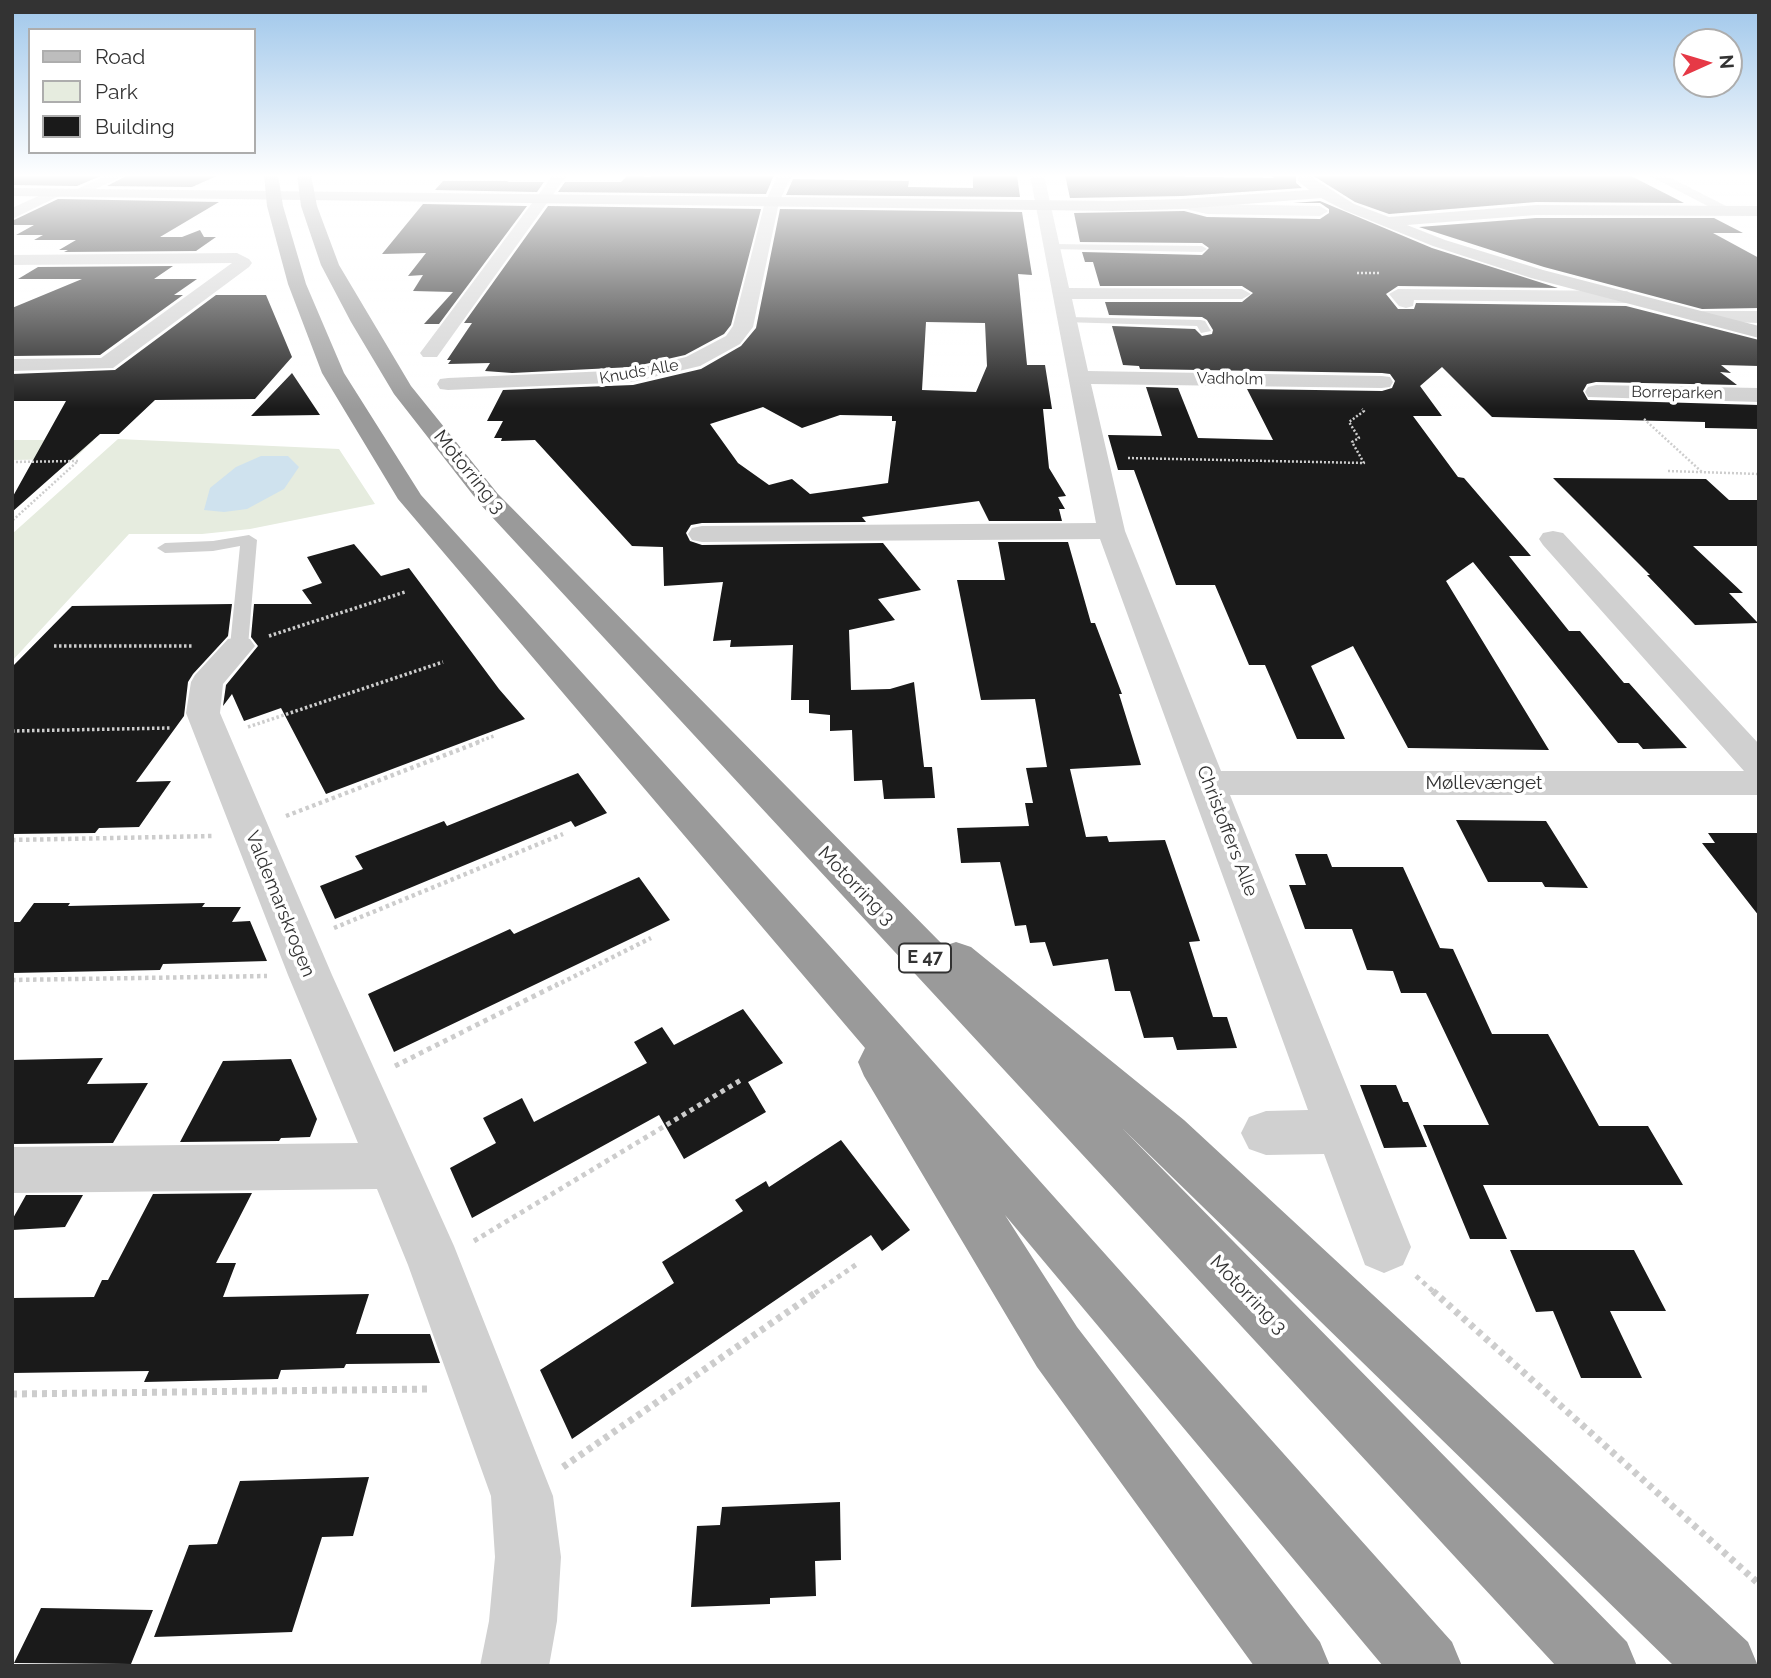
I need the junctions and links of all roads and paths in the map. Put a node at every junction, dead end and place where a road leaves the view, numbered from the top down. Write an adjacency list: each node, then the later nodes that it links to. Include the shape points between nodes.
1 (294, 253): 52 (highway, Motorring 3 / E 47, via 297,284 332,373 411,499)
2 (324, 253): 46 (highway, Motorring 3 / E 47, via 402,389 489,499)
3 (502, 253): 14 (street)
4 (760, 253): 23 (street, Knuds Alle, via 743,327 733,340 693,362 632,376)
5 (1054, 253): 11 (street, Christoffers Alle)
6 (1474, 253): 9 (street)
7 (12, 260): 19 (street, via 237,258 243,263 106,364)
8 (1242, 294): 11 (street)
9 (1627, 297): 10 (street, via 1398,294); 12 (street)
10 (1406, 302)
11 (1065, 307): 16 (lane, via 1201,323); 20 (street, Christoffers Alle)
12 (1703, 317): 13 (street); 17 (street)
13 (1759, 317)
14 (446, 328): 15 (street); 18 (street)
15 (425, 329)
16 (1205, 331)
17 (1759, 332)
18 (430, 353)
19 (12, 365)
20 (1078, 377): 21 (street, Vadholm); 26 (street, Christoffers Alle)
21 (1344, 381): 22 (street, Vadholm); 26 (path, via 1364,411 1349,422 1359,438 1352,442 1364,463)
22 (1382, 382)
23 (448, 384)
24 (1605, 392): 25 (street, Borreparken); 29 (path)
25 (1759, 395)
26 (1095, 458): 32 (street, Christoffers Alle)
27 (12, 462): 31 (path, via 78,461)
28 (1668, 471): 29 (path)
29 (1703, 473): 30 (path)
30 (1759, 474)
31 (12, 521)
32 (1111, 531): 33 (street); 44 (street, Christoffers Alle)
33 (702, 534)
34 (1553, 540): 43 (street)
35 (165, 548): 38 (lane, via 248,540)
36 (405, 592): 38 (path)
37 (54, 646): 38 (path)
38 (239, 646): 41 (street, Valdemarskrogen, via 207,682 203,713)
39 (443, 662): 41 (path)
40 (12, 731): 41 (path)
41 (212, 733): 47 (street, Valdemarskrogen)
42 (494, 736): 47 (path)
43 (1759, 766)
44 (1209, 783): 45 (street, Møllevænget); 56 (street, Christoffers Alle)
45 (1759, 783)
46 (802, 829): 70 (highway, Motorring 3 / E 47); 71 (highway, via 1167,1136)
47 (249, 830): 49 (path, via 223,835); 51 (street, Valdemarskrogen)
48 (563, 834): 51 (path)
49 (12, 840)
50 (651, 938): 55 (path)
51 (304, 959): 53 (path); 55 (street, Valdemarskrogen)
52 (821, 965): 68 (highway, via 1057,1347); 69 (highway, Motorring 3 / E 47)
53 (12, 981)
54 (741, 1080): 62 (path)
55 (356, 1085): 58 (street, Valdemarskrogen)
56 (1340, 1132): 57 (street); 60 (street, Christoffers Alle)
57 (1266, 1133)
58 (392, 1166): 59 (street); 62 (street, Valdemarskrogen)
59 (12, 1170)
60 (1384, 1247): 66 (path)
61 (857, 1264): 65 (path)
62 (435, 1265): 63 (street, Valdemarskrogen)
63 (481, 1388): 64 (path); 65 (street, Valdemarskrogen)
64 (12, 1394)
65 (522, 1496): 67 (street, Valdemarskrogen, via 528,1557)
66 (1759, 1584)
67 (514, 1666)
68 (1296, 1666)
69 (1428, 1666)
70 (1603, 1666)
71 (1724, 1666)

